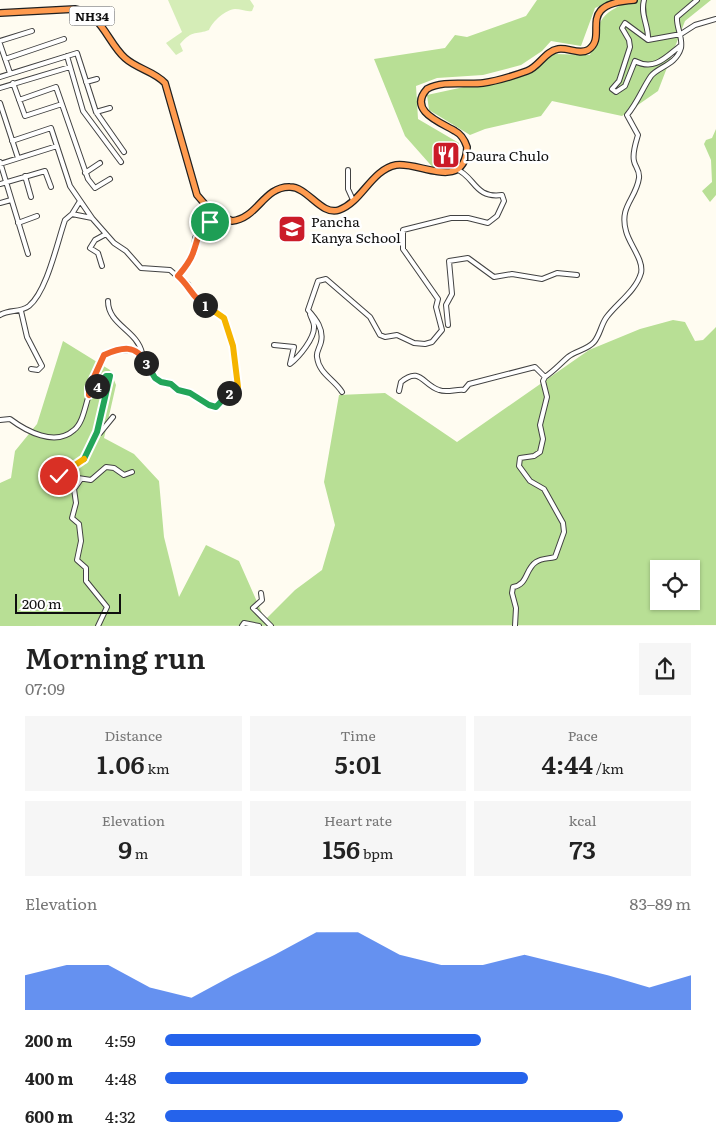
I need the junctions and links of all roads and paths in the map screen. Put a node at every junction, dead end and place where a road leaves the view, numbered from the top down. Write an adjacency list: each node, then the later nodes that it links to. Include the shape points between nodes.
1 (634, 0): 33 (highway, via 619,0 602,10 597,17 595,42 589,50 558,49 530,70 484,83 441,84 427,89 422,100 424,110 430,118 456,131 467,147 465,159)
2 (644, 0): 9 (street, via 643,20)
3 (697, 0): 7 (street, via 677,17)
4 (0, 13): 49 (highway, NH34, via 82,10 97,20 123,56 161,78 169,91 197,195 210,210)
5 (716, 19): 7 (street, via 695,25)
6 (32, 31): 10 (street)
7 (680, 34): 9 (street); 11 (street)
8 (64, 39): 13 (street)
9 (648, 40): 11 (street, via 625,23 622,28 630,47 619,81 612,89 616,92 625,86 635,61 653,66)
10 (0, 43): 13 (street)
11 (682, 45): 64 (street, via 666,67 653,74 627,115 638,134 633,155 639,178 624,211 625,229 640,262 641,273 627,295 604,320 594,342 568,356)
12 (67, 56): 14 (street); 15 (street); 18 (street, via 77,53)
13 (5, 59): 15 (street)
14 (70, 67): 19 (street); 30 (street, via 84,112)
15 (10, 73): 16 (street)
16 (0, 77)
17 (97, 79): 18 (street)
18 (86, 82): 25 (street)
19 (13, 83): 20 (street); 21 (street)
20 (0, 88)
21 (19, 100): 23 (street, via 25,116); 23 (street, via 56,87)
22 (0, 103): 26 (street)
23 (62, 104): 35 (street)
24 (110, 108): 25 (street)
25 (96, 112): 28 (street)
26 (12, 141): 27 (street, via 51,128); 29 (street)
27 (57, 146): 29 (street); 44 (street, via 70,186)
28 (124, 152)
29 (18, 158): 31 (street)
30 (121, 162)
31 (0, 163): 38 (street)
32 (100, 163): 35 (street)
33 (456, 169): 43 (highway, via 438,173 404,165 393,166 383,171); 57 (street, via 484,192 494,197 502,195 504,201 488,223 451,218 403,230 403,249 438,298 436,307 442,326 432,342 414,344 402,337 380,335 370,317 326,279 318,281)
34 (348, 170): 43 (street, via 348,189)
35 (85, 173): 37 (street, via 95,188)
36 (24, 176): 38 (street); 40 (street, via 45,171); 41 (street)
37 (110, 179)
38 (6, 182): 39 (street); 42 (street)
39 (0, 184)
40 (51, 187)
41 (31, 197)
42 (11, 200): 45 (street); 50 (street)
43 (353, 200): 49 (highway, via 341,210 332,211 302,189 285,187 271,194 244,218)
44 (80, 201): 46 (street); 48 (street)
45 (0, 203)
46 (72, 214): 48 (street); 58 (street, via 65,220 43,284 34,300)
47 (37, 216): 50 (street)
48 (92, 218): 51 (street)
49 (223, 218): 55 (street, via 210,222 199,231 194,252)
50 (18, 223): 52 (street)
51 (106, 234): 53 (street, via 95,240 90,248 98,253); 55 (street, via 141,268 170,270)
52 (28, 254)
53 (102, 266)
54 (577, 275): 60 (street, via 557,273 542,280 512,274 494,277 468,258 449,261 452,294 446,305)
55 (178, 276): 62 (street, via 188,284 196,300 224,318 233,346 238,387 216,407 209,405 155,378)
56 (108, 301): 62 (street, via 110,314 137,342)
57 (308, 310): 61 (street, via 314,326 312,335 295,360 290,364 294,347); 66 (street, via 322,334 316,356 320,366 325,377 336,382)
58 (21, 311): 59 (street); 63 (street, via 26,337 42,366 38,370)
59 (0, 315)
60 (448, 324)
61 (274, 345)
62 (142, 356): 67 (street, via 132,349 104,355)
63 (31, 369)
64 (545, 377): 65 (street, via 535,367 469,384 464,390 445,392 415,375 401,382); 78 (street, via 547,397 540,425 543,439 540,452 520,458 519,466 530,481 544,489 559,514 564,532 555,557 535,562 528,569 524,582 513,587)
65 (400, 391)
66 (342, 392)
67 (89, 395): 69 (street, via 78,425 57,438 36,434 10,419); 70 (street, via 106,376 110,376)
68 (113, 417): 70 (street, via 103,431)
69 (0, 420)
70 (97, 432): 72 (street, via 86,457 55,482 58,488 62,488 72,480)
71 (132, 472): 72 (street, via 124,475 106,467 91,480)
72 (81, 479): 74 (street, via 74,489 76,502 72,518 79,524 81,541 77,560 86,568 86,581 107,607)
73 (260, 593): 77 (street, via 262,600 253,608)
74 (98, 626)
75 (242, 626): 76 (street, via 244,623)
76 (259, 626)
77 (270, 626)
78 (515, 626)

